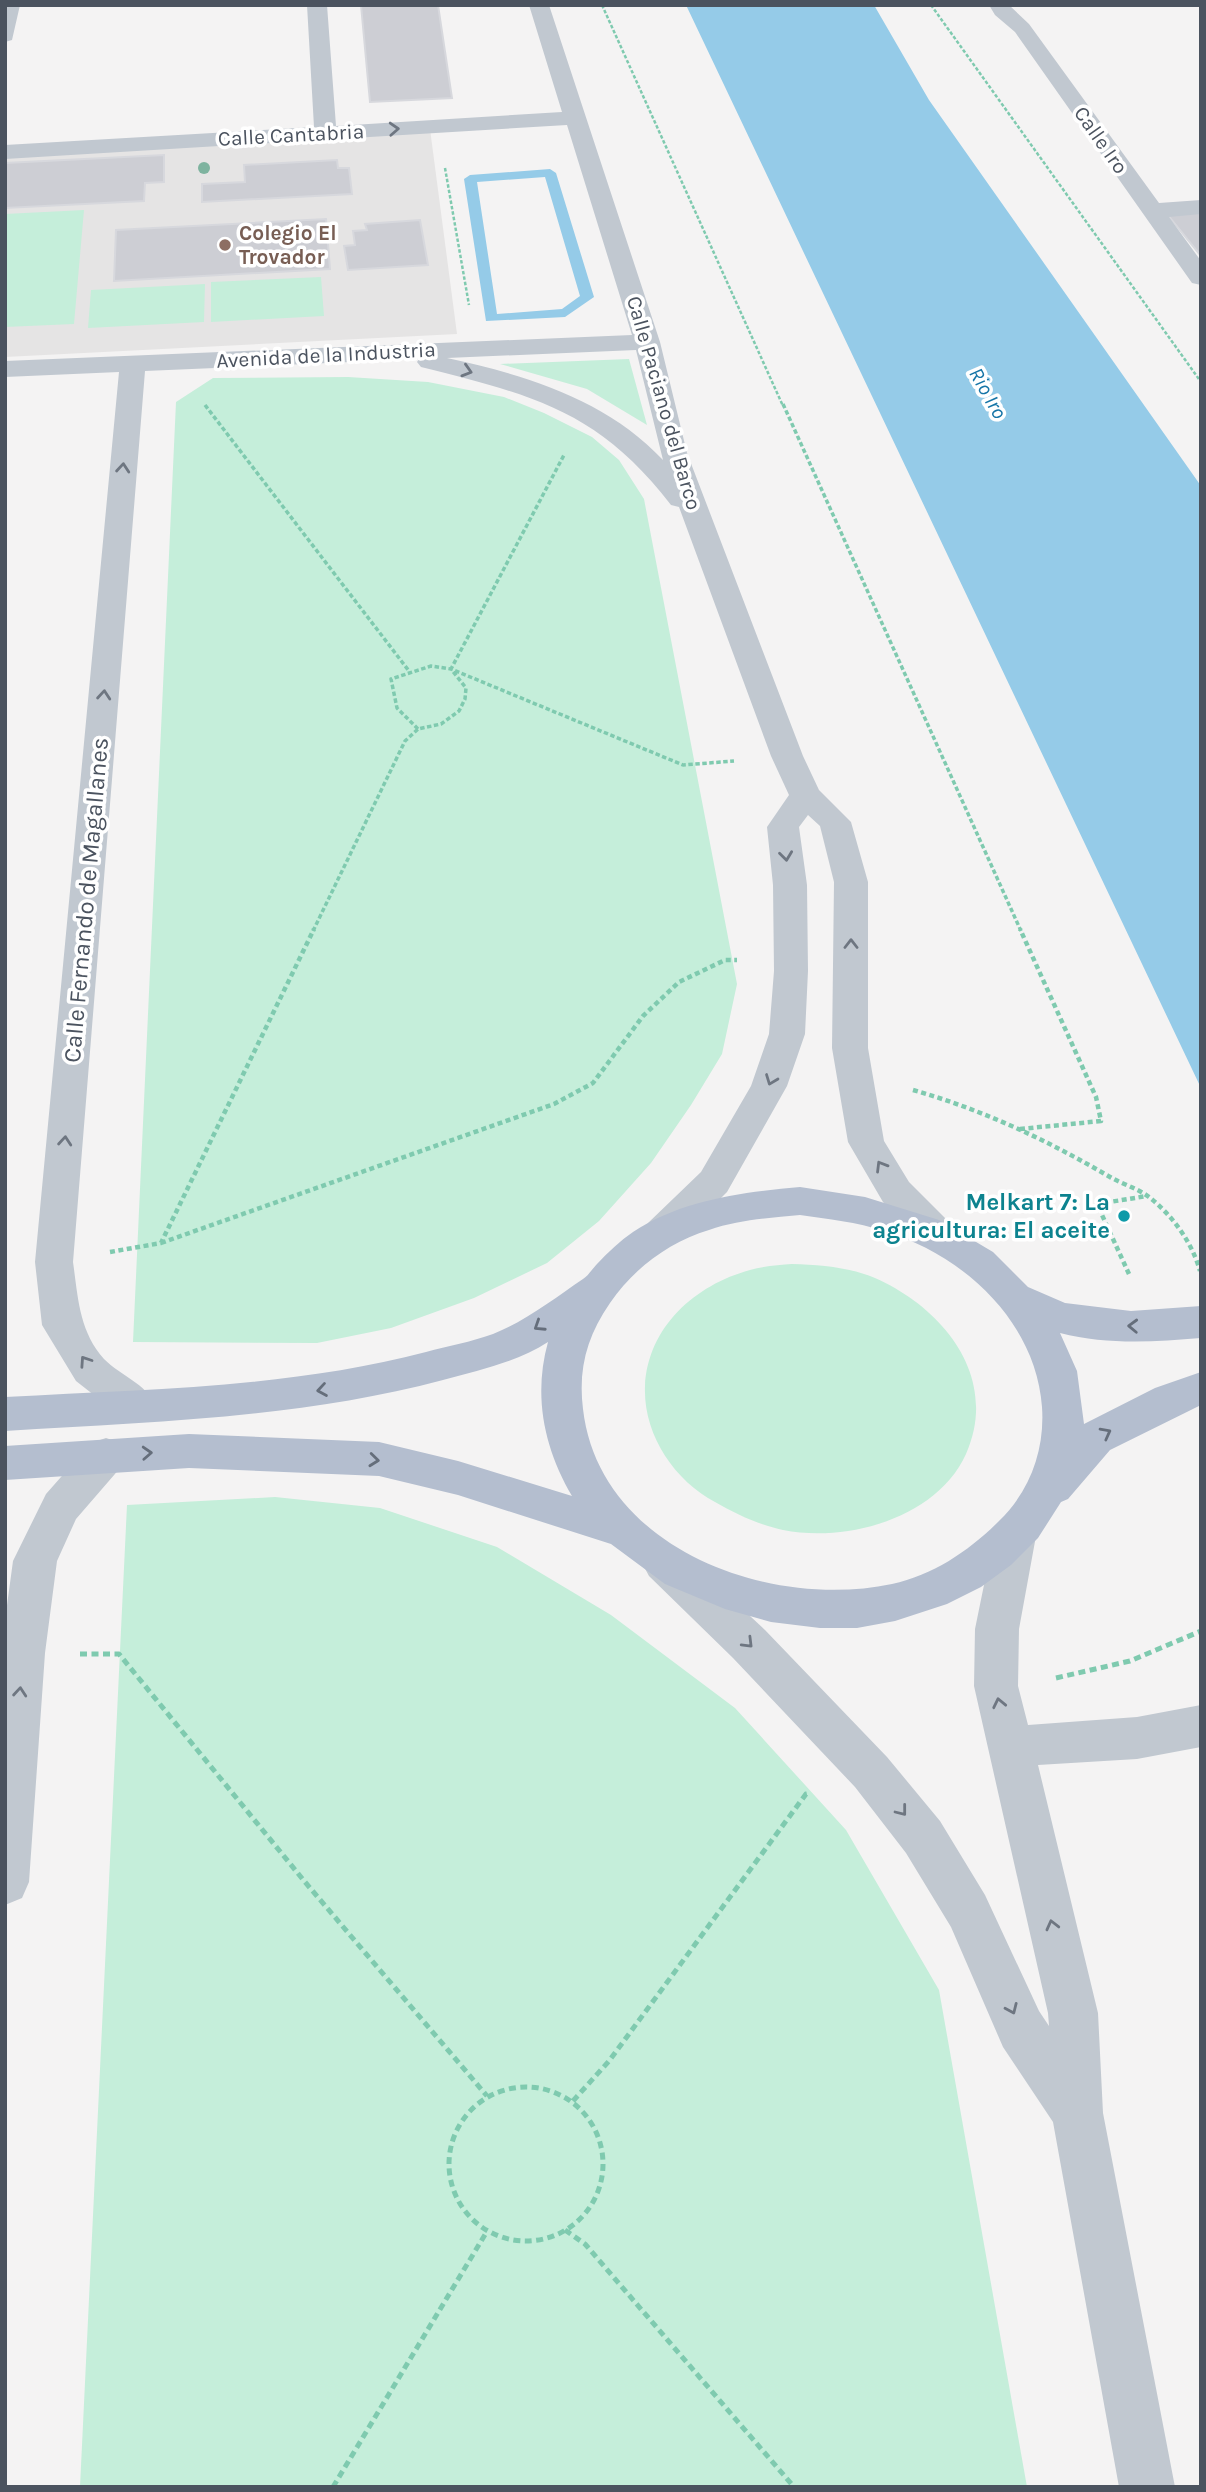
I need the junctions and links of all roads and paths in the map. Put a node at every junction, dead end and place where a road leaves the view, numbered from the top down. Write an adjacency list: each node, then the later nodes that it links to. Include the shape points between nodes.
1 (10, 5): 7 (street)
2 (317, 5): 10 (street)
3 (539, 5): 8 (street, Calle Paciano del Barco)
4 (602, 5): 30 (path, via 1096,1097 1101,1121)
5 (931, 5): 20 (path)
6 (999, 5): 13 (street, Calle Iro, via 1002,11 1030,22)
7 (5, 36)
8 (576, 118): 9 (street, Calle Cantabria); 15 (street, Calle Paciano del Barco)
9 (438, 126): 10 (street, Calle Cantabria, one-way to 9); 16 (path)
10 (326, 132): 11 (street, Calle Cantabria)
11 (5, 152)
12 (1201, 207): 13 (street)
13 (1151, 211): 14 (street, Calle Iro)
14 (1201, 278)
15 (647, 342): 16 (street, Avenida de la Industria); 22 (street, Calle Paciano del Barco, via 674,453)
16 (476, 348): 17 (street, Avenida de la Industria)
17 (377, 351): 18 (street, Avenida de la Industria); 21 (street, one-way to 21, via 449,366)
18 (133, 364): 19 (street, Avenida de la Industria); 24 (path, via 193,389); 35 (street, Calle Fernando de Magallanes, one-way to 18)
19 (5, 369)
20 (1201, 382)
21 (586, 414): 22 (street, via 610,427 653,464); 23 (path)
22 (698, 520): 26 (street, Calle Paciano del Barco)
23 (451, 669): 24 (path, via 430,666); 25 (path, via 466,688 459,711 441,724); 26 (path, via 683,765)
24 (409, 671): 25 (path, via 391,679 392,698 400,717)
25 (418, 729): 34 (path, via 405,741)
26 (787, 756): 27 (street, Calle Paciano del Barco)
27 (805, 795): 29 (street, Calle Paciano del Barco, one-way to 27, via 851,882 835,822); 32 (street, one-way to 32, via 783,827 792,971 787,1034 769,1086 714,1182)
28 (747, 961): 34 (path, via 725,960 679,982 643,1016 593,1083 554,1104)
29 (854, 1083): 30 (path, via 912,1089 960,1102); 33 (street, Calle Paciano del Barco, one-way to 29, via 896,1192 866,1142)
30 (1019, 1129): 31 (path)
31 (1148, 1196): 36 (path, via 1196,1253); 37 (path, via 1097,1204)
32 (662, 1233): 33 (main road, via 750,1204 800,1201 848,1205); 38 (main road, via 625,1258)
33 (940, 1237): 39 (main road, via 981,1263)
34 (161, 1243): 35 (path)
35 (54, 1262): 42 (street, Calle Fernando de Magallanes, one-way to 35, via 90,1370 62,1325)
36 (1200, 1273)
37 (1130, 1277)
38 (596, 1289): 42 (main road, one-way to 42, via 512,1344 408,1375 315,1392 195,1405); 47 (main road, via 574,1326 562,1365 560,1408 570,1451 590,1492)
39 (1014, 1296): 40 (main road, one-way to 39, via 1094,1324 1056,1317); 46 (main road, via 1041,1332 1058,1373 1064,1415 1059,1458)
40 (1201, 1322)
41 (1201, 1388): 46 (main road, one-way to 41, via 1095,1438)
42 (136, 1405): 43 (main road)
43 (5, 1414)
44 (106, 1455): 45 (main road); 47 (main road, one-way to 47, via 189,1451 379,1459 458,1478); 51 (street, via 61,1507 35,1560)
45 (5, 1463)
46 (1042, 1499): 48 (main road)
47 (623, 1530): 49 (main road)
48 (1015, 1536): 49 (main road, via 978,1567 932,1591 879,1606 823,1610 766,1603 712,1587); 52 (street, via 997,1629)
49 (663, 1562): 55 (street, one-way to 55)
50 (1201, 1631): 52 (path, via 1107,1670)
51 (23, 1653): 56 (street, one-way to 51); 57 (path, via 119,1654)
52 (996, 1686): 54 (street, one-way to 52)
53 (1201, 1726): 54 (street, via 1137,1738)
54 (1009, 1749): 59 (street, one-way to 54, via 1073,2013)
55 (871, 1772): 58 (path, via 806,1794 609,2061); 59 (street, one-way to 59, via 923,1837 962,1901 1021,2029)
56 (5, 1882)
57 (487, 2096): 58 (path, via 527,2085 550,2089); 61 (path, via 468,2114 451,2153 453,2190 466,2215)
58 (573, 2101): 60 (path, via 588,2116 599,2140 601,2167 598,2186 585,2211)
59 (1077, 2113): 64 (street)
60 (565, 2230): 61 (path, via 531,2243 512,2242); 63 (path, via 584,2244)
61 (486, 2232): 62 (path)
62 (333, 2487)
63 (794, 2487)
64 (1147, 2487)

